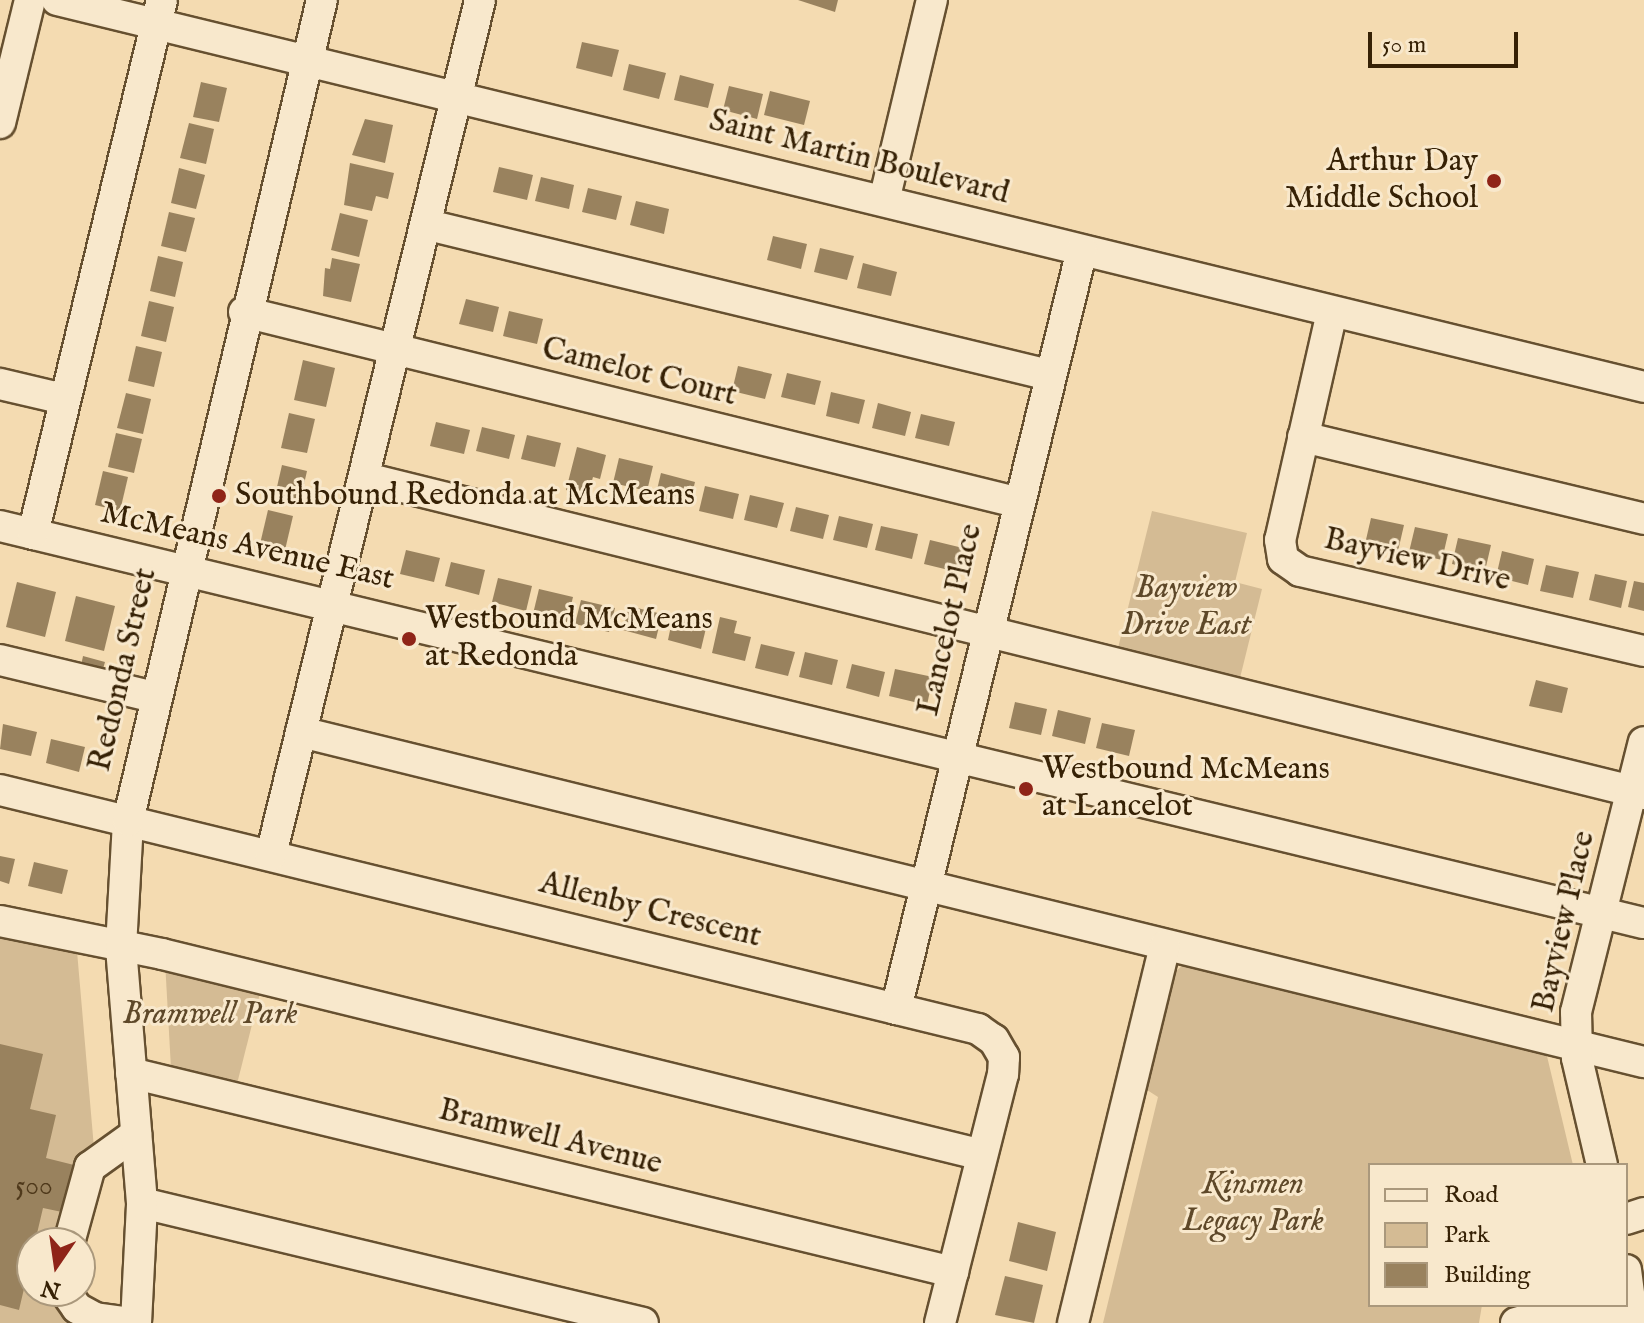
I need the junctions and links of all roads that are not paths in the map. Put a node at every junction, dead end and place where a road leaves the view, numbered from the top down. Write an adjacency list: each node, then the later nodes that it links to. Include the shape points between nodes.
1 (30, 0): 9 (street)
2 (57, 0): 6 (street, Saint Martin Boulevard)
3 (322, 0): 7 (street, Redonda Street)
4 (480, 0): 8 (street)
5 (932, 0): 10 (street)
6 (159, 12): 7 (street, Saint Martin Boulevard); 19 (street)
7 (307, 62): 8 (street, Saint Martin Boulevard); 13 (street, Redonda Street)
8 (457, 98): 10 (street, Saint Martin Boulevard); 11 (street)
9 (0, 122)
10 (884, 201): 12 (street, Saint Martin Boulevard)
11 (428, 225): 15 (street); 16 (street)
12 (1082, 250): 14 (street, Saint Martin Boulevard); 16 (street, Lancelot Place)
13 (244, 312): 15 (street, Camelot Court); 26 (street, Redonda Street)
14 (1332, 312): 18 (street, Saint Martin Boulevard); 20 (street, Bayview Drive)
15 (397, 351): 21 (street); 22 (street, Camelot Court)
16 (1049, 375): 22 (street, Lancelot Place)
17 (0, 384): 19 (street)
18 (1644, 387)
19 (64, 399): 25 (street)
20 (1303, 437): 23 (street); 29 (street, Bayview Drive, via 1280,540 1283,559 1300,571)
21 (366, 478): 27 (street); 28 (street)
22 (1016, 502): 28 (street, Lancelot Place)
23 (1644, 519)
24 (0, 526): 25 (street, McMeans Avenue East)
25 (33, 534): 26 (street, McMeans Avenue East)
26 (183, 571): 27 (street, McMeans Avenue East); 31 (street, Redonda Street)
27 (336, 604): 32 (street); 34 (street, McMeans Avenue East)
28 (985, 632): 34 (street, Lancelot Place); 36 (street)
29 (1644, 651)
30 (0, 660): 31 (street)
31 (154, 697): 37 (street, Redonda Street)
32 (301, 732): 38 (street); 39 (street)
33 (1644, 742): 36 (street, Bayview Place)
34 (957, 755): 39 (street, Lancelot Place); 40 (street, McMeans Avenue East)
35 (0, 790): 37 (street, Allenby Crescent)
36 (1638, 792): 40 (street, Bayview Place)
37 (128, 821): 38 (street, Allenby Crescent); 44 (street, Redonda Street)
38 (271, 855): 45 (street, Allenby Crescent)
39 (925, 886): 43 (street); 45 (street, Lancelot Place)
40 (1602, 913): 42 (street, McMeans Avenue East); 46 (street, Bayview Place, via 1576,1012)
41 (0, 921): 44 (street)
42 (1644, 923)
43 (1165, 946): 46 (street); 61 (street)
44 (121, 947): 48 (street, Redonda Street); 50 (street)
45 (896, 1009): 50 (street, Allenby Crescent, via 978,1029 994,1040 1004,1057 1003,1074)
46 (1576, 1045): 47 (street); 51 (street, Bayview Place)
47 (1644, 1062)
48 (131, 1073): 49 (street, Redonda Street); 54 (street, Bramwell Avenue)
49 (136, 1134): 52 (street, Redonda Street); 53 (street, via 90,1167)
50 (982, 1155): 54 (street, Allenby Crescent)
51 (1602, 1163)
52 (142, 1203): 58 (street, Redonda Street); 59 (street)
53 (73, 1227)
54 (953, 1272): 60 (street, Allenby Crescent)
55 (1628, 1280): 57 (street)
56 (76, 1307): 58 (street, via 95,1318)
57 (1636, 1322): 62 (street, via 1534,1318)
58 (134, 1323)
59 (643, 1323)
60 (940, 1323)
61 (1073, 1323)
62 (1516, 1323)

